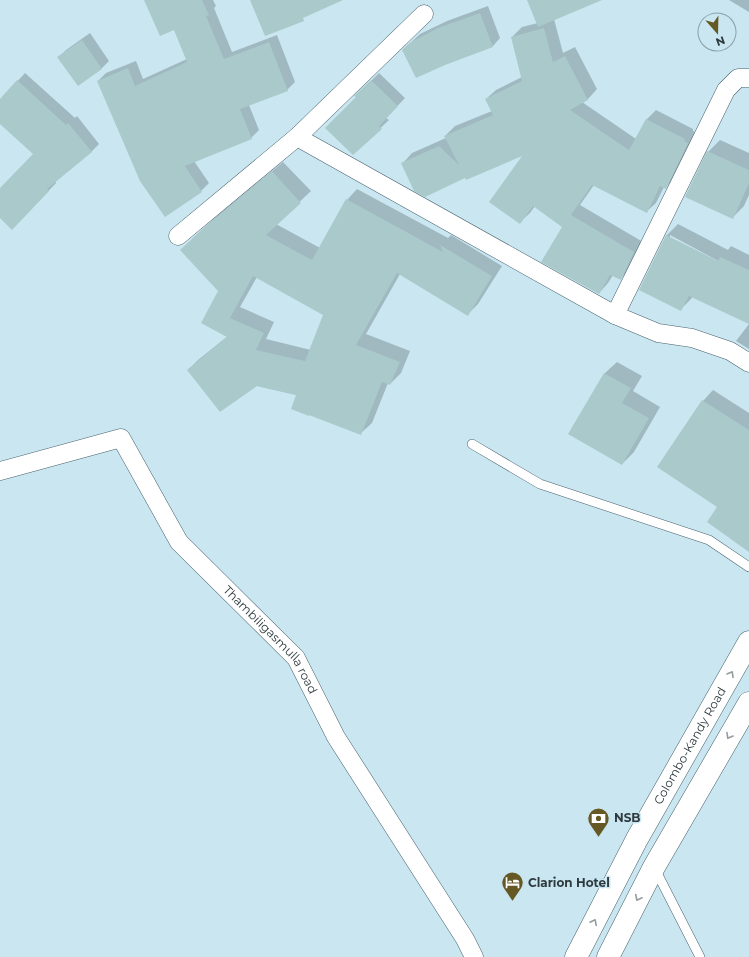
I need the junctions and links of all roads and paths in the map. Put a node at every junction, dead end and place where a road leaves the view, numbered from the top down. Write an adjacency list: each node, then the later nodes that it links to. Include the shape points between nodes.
1 (424, 14): 3 (street)
2 (749, 78): 5 (street, via 738,78 726,90)
3 (297, 137): 4 (street); 5 (street)
4 (178, 236)
5 (615, 315): 6 (street, via 658,333 692,338 730,351)
6 (749, 363)
7 (472, 444): 9 (lane, via 540,484 709,540)
8 (0, 471): 13 (street, Thambiligasmulla road, via 121,438 179,542 296,658 336,737)
9 (749, 567)
10 (749, 642): 14 (highway, Colombo-Kandy Road, one-way to 10, via 637,839)
11 (749, 703): 12 (highway, one-way to 12)
12 (654, 867): 15 (highway, one-way to 15); 16 (lane)
13 (474, 957)
14 (576, 957)
15 (608, 957)
16 (700, 957)

